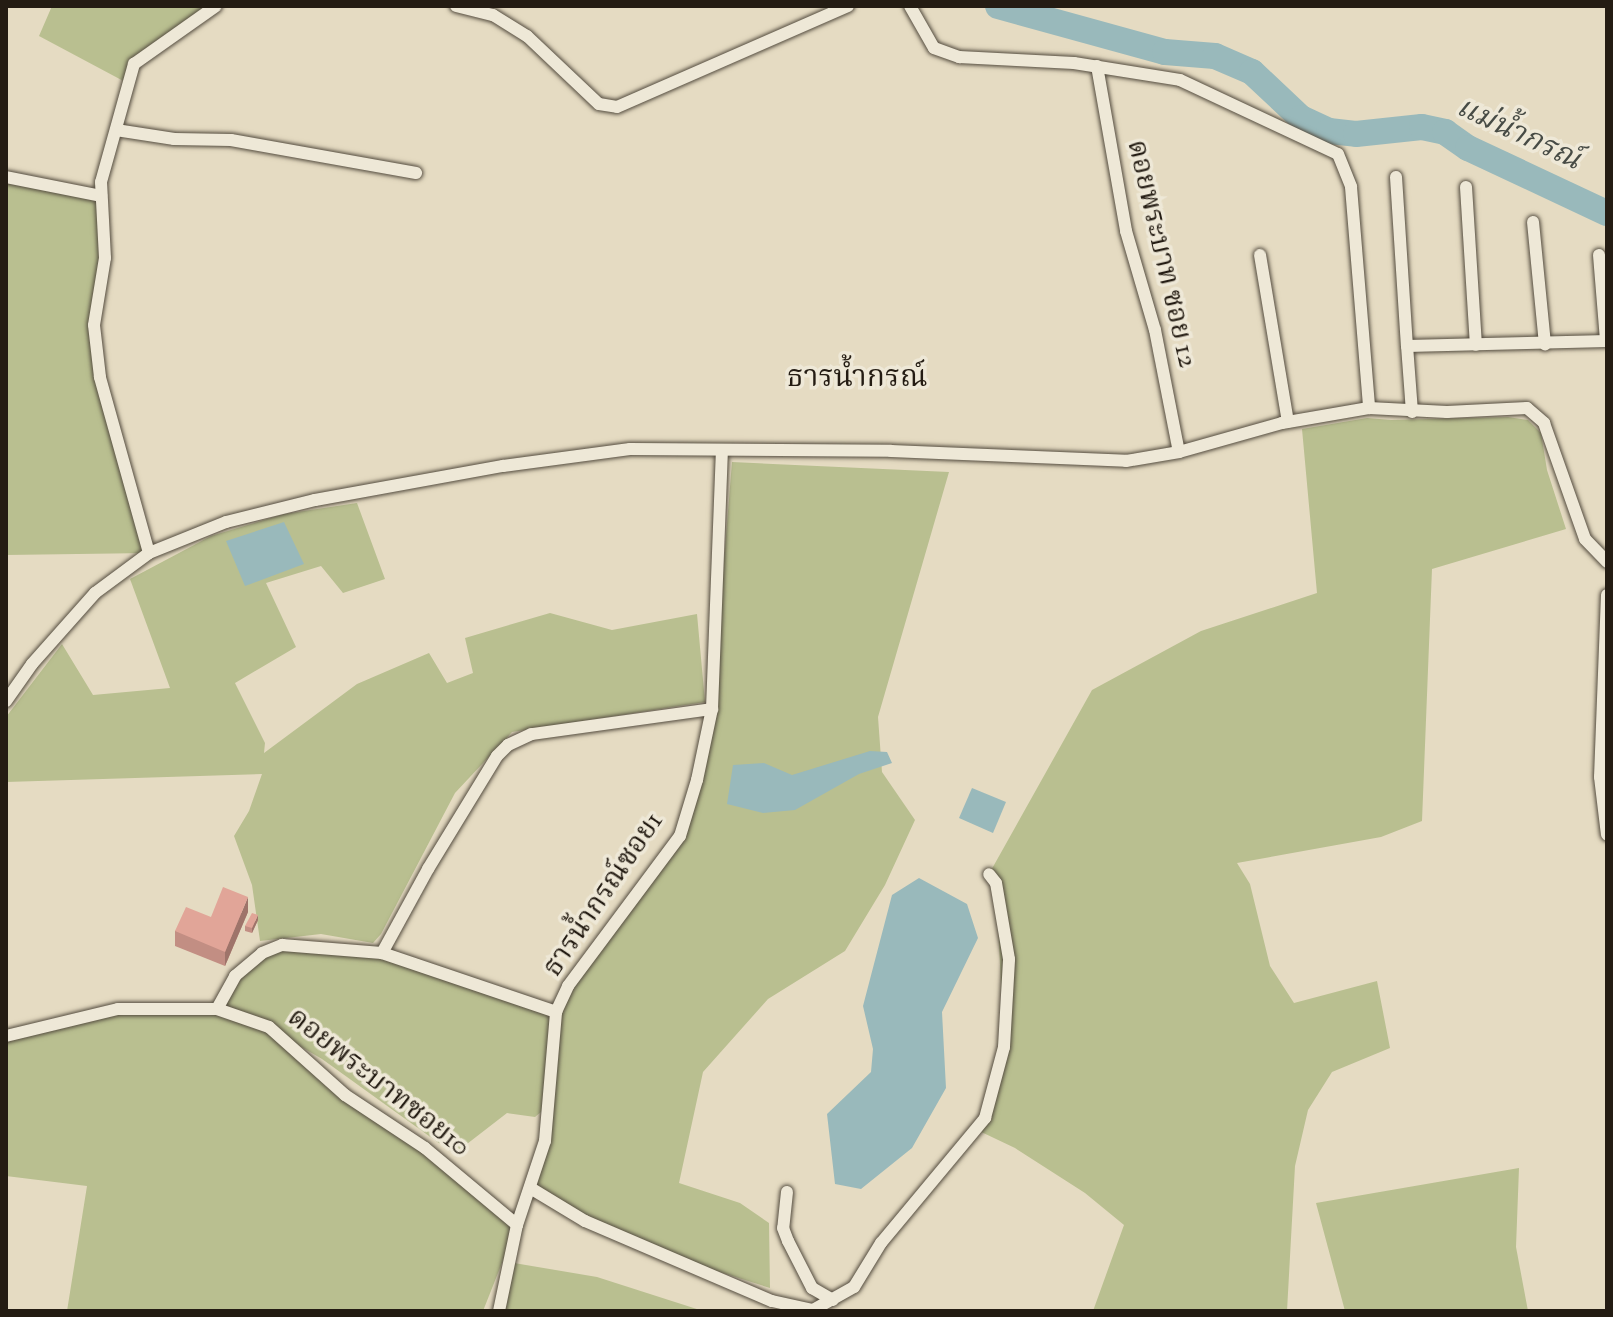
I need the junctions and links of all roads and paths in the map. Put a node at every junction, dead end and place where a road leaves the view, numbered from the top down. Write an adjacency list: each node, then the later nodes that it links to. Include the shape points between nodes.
1 (216, 6): 6 (street, via 134,64)
2 (456, 6): 3 (street, via 493,15 527,36 599,104 617,107)
3 (848, 6)
4 (910, 6): 5 (street, via 934,48 959,57)
5 (1097, 66): 19 (street, via 1180,80 1338,154 1351,187); 23 (street, ดอยพระบาท ซอย 12, via 1126,231 1155,330)
6 (116, 130): 7 (street, via 231,140); 11 (street)
7 (416, 173)
8 (6, 177): 11 (street)
9 (1396, 177): 18 (street)
10 (1466, 187): 17 (street)
11 (101, 196): 24 (street, via 105,258 94,325 100,377)
12 (1533, 222): 16 (street)
13 (1260, 255): 21 (street)
14 (1599, 255): 15 (street)
15 (1607, 341): 16 (street)
16 (1545, 344): 17 (street)
17 (1476, 345): 18 (street)
18 (1407, 346): 20 (street)
19 (1369, 408): 20 (street); 21 (street)
20 (1412, 412): 25 (street, via 1527,408 1544,423 1585,539)
21 (1288, 422): 23 (street)
22 (722, 452): 23 (street, via 891,451 1126,461); 24 (street, via 630,449 503,466 286,507 226,522); 28 (street, ธารน้ำกรณ์ซอย1)
23 (1179, 452)
24 (149, 553): 27 (street, via 95,593)
25 (1607, 562)
26 (1607, 595): 29 (street, via 1600,777)
27 (6, 701)
28 (712, 709): 31 (street, via 532,734 508,745 428,869); 33 (street, ธารน้ำกรณ์ซอย1, via 680,836 568,986)
29 (1607, 835)
30 (989, 874): 38 (street, via 996,883 1009,959 1004,1047 985,1118 881,1243 854,1287)
31 (382, 953): 32 (street, via 272,948 235,976); 33 (street)
32 (217, 1009): 34 (street, ดอยพระบาทซอย10, via 118,1009); 37 (street, ดอยพระบาทซอย10, via 269,1027 345,1095 425,1148)
33 (556, 1012): 35 (street, ธารน้ำกรณ์ซอย1, via 545,1141)
34 (6, 1036)
35 (532, 1189): 37 (street, ธารน้ำกรณ์ซอย1); 38 (street, via 585,1221 772,1301 813,1310)
36 (787, 1192): 38 (street, via 783,1228 788,1241 812,1288)
37 (517, 1225): 39 (street, ธารน้ำกรณ์ซอย1)
38 (833, 1300)
39 (499, 1311)

